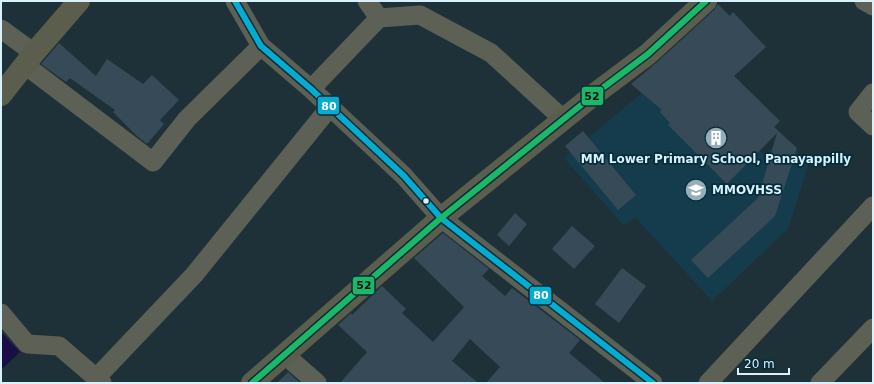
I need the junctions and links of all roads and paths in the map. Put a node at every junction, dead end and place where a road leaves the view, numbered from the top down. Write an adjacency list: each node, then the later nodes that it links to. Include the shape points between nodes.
1 (79, 1): 10 (main road)
2 (235, 1): 9 (street)
3 (367, 1): 7 (street)
4 (706, 1): 15 (main road, via 648,54)
5 (864, 1): 6 (street)
6 (873, 6)
7 (379, 18): 11 (street); 15 (street, via 420,15 491,53)
8 (1, 29): 10 (street)
9 (261, 46): 10 (street, via 187,119 153,162); 11 (street)
10 (29, 59): 13 (main road)
11 (310, 90): 14 (street)
12 (873, 93): 16 (street, via 858,112)
13 (1, 95)
14 (330, 107): 18 (street, via 404,176); 22 (street, via 194,275)
15 (563, 119): 18 (main road)
16 (873, 126)
17 (873, 206): 26 (street)
18 (441, 218): 21 (main road); 23 (street)
19 (1, 313): 22 (street, via 27,344 59,346)
20 (873, 328): 27 (street)
21 (285, 355): 24 (main road); 25 (street)
22 (100, 380)
23 (647, 381)
24 (252, 383)
25 (317, 383)
26 (708, 383)
27 (820, 383)

